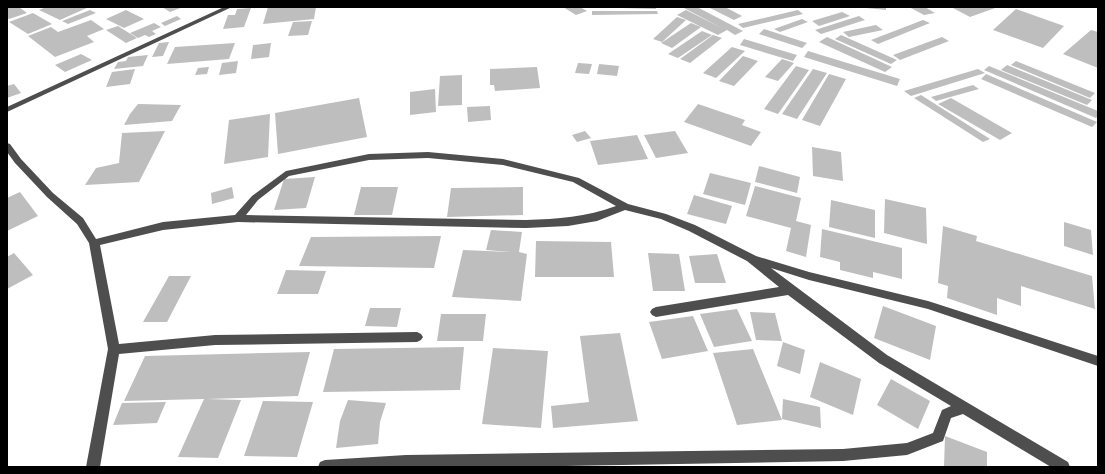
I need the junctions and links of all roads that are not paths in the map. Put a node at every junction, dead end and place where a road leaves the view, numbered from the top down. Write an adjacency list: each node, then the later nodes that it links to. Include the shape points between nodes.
1 (229, 7): 2 (street)
2 (7, 110)
3 (7, 146): 6 (street, via 50,195 80,221)
4 (625, 207): 5 (street, via 597,217 568,222 526,224); 5 (street, via 576,180 532,168 428,155 369,157 286,174 255,198); 7 (street, via 663,216)
5 (238, 218): 6 (street, via 163,226)
6 (94, 243): 11 (street)
7 (751, 258): 8 (street); 12 (street, via 809,276 928,305)
8 (790, 290): 9 (street); 13 (street, via 883,359)
9 (656, 312)
10 (417, 337): 11 (street, via 215,340)
11 (114, 349): 14 (street)
12 (1098, 361)
13 (965, 407): 15 (street, via 946,414 938,437 907,449 843,455 414,461); 16 (street)
14 (92, 467)
15 (325, 467)
16 (1063, 467)

